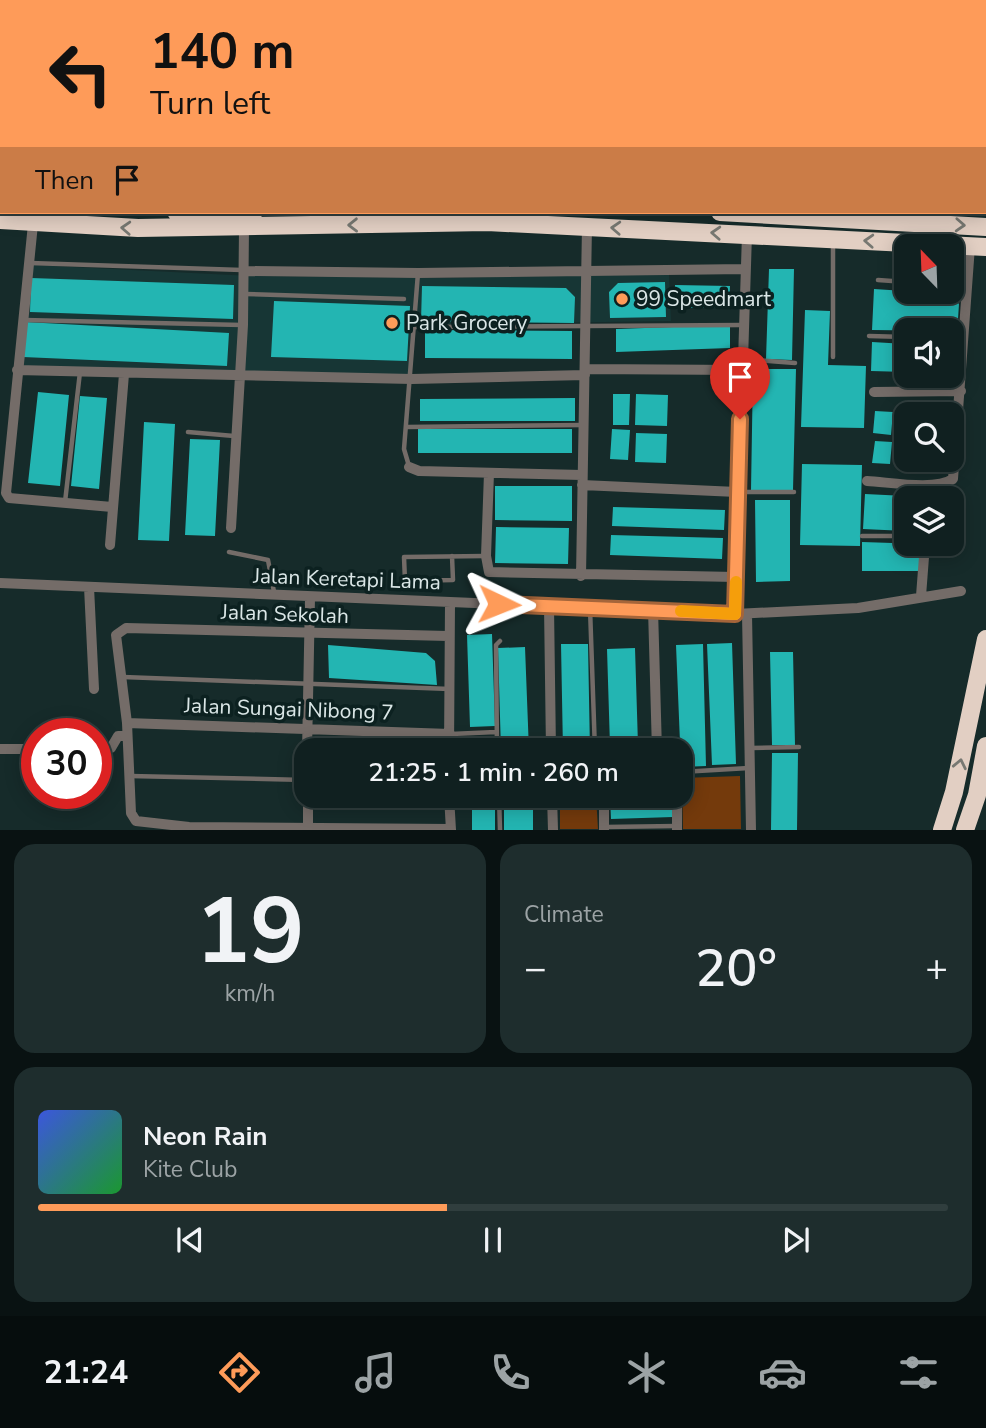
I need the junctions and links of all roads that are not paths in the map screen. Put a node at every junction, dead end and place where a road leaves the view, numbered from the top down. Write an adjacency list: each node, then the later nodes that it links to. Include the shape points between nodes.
1 (810, 214): 2 (highway)
2 (883, 216): 7 (highway, one-way to 7)
3 (478, 217): 6 (highway); 8 (highway, one-way to 8)
4 (0, 220): 5 (highway)
5 (33, 223): 8 (highway, one-way to 5); 12 (street)
6 (587, 226): 9 (highway, one-way to 6); 15 (street)
7 (986, 227)
8 (244, 228): 14 (street)
9 (747, 234): 10 (highway); 13 (street)
10 (834, 239): 11 (highway, one-way to 10); 31 (lane)
11 (978, 247): 20 (street)
12 (29, 263): 14 (lane); 24 (street)
13 (746, 268): 15 (street); 27 (street)
14 (244, 271): 16 (street); 21 (street)
15 (586, 272): 16 (street); 26 (street)
16 (418, 273): 28 (lane)
17 (878, 280): 18 (lane)
18 (894, 281)
19 (964, 285): 20 (lane)
20 (968, 285): 23 (street)
21 (244, 294): 22 (lane); 25 (street)
22 (404, 299)
23 (961, 318)
24 (23, 320): 25 (lane); 34 (street)
25 (243, 325): 38 (street)
26 (586, 325): 27 (lane); 28 (lane); 36 (street)
27 (743, 325): 33 (street)
28 (414, 327): 39 (lane)
29 (869, 337): 30 (lane)
30 (894, 337)
31 (833, 358)
32 (794, 363): 33 (lane)
33 (742, 365): 36 (street); 52 (street)
34 (17, 370): 35 (street); 54 (street, via 6,493 9,498)
35 (80, 372): 37 (street); 54 (lane)
36 (585, 372): 39 (street); 43 (street)
37 (124, 374): 38 (street); 55 (street)
38 (239, 375): 39 (street); 46 (street)
39 (412, 379): 44 (lane)
40 (961, 388): 42 (street)
41 (874, 391): 42 (street)
42 (961, 391): 51 (street, via 956,473 946,484)
43 (583, 425): 44 (lane); 49 (street)
44 (407, 427): 47 (lane, via 404,449)
45 (188, 432): 46 (lane)
46 (234, 436): 56 (street)
47 (409, 467): 48 (street)
48 (489, 473): 49 (street); 62 (street)
49 (582, 480): 52 (street); 64 (street)
50 (867, 481): 51 (street)
51 (929, 485)
52 (737, 492): 53 (lane); 65 (street)
53 (794, 492)
54 (65, 503): 55 (street)
55 (112, 507): 59 (street)
56 (231, 528)
57 (862, 536): 58 (lane)
58 (894, 536)
59 (110, 545)
60 (229, 552): 69 (lane, via 268,560)
61 (452, 556): 61 (lane, via 404,557 405,581 453,580); 62 (lane)
62 (486, 556): 64 (street, via 489,572 495,575)
63 (924, 556): 70 (street)
64 (580, 576): 65 (street)
65 (736, 577): 76 (street)
66 (0, 583): 67 (street, Jalan Keretapi Lama)
67 (89, 587): 69 (street, Jalan Keretapi Lama); 84 (street)
68 (961, 591): 70 (street, Jalan Keretapi Lama)
69 (275, 596): 71 (street, Jalan Keretapi Lama)
70 (921, 596): 77 (street, Jalan Keretapi Lama, via 858,608)
71 (310, 597): 72 (street, Jalan Keretapi Lama); 78 (street)
72 (450, 603): 73 (street, Jalan Keretapi Lama); 79 (street)
73 (549, 606): 74 (street, Jalan Keretapi Lama); 94 (street)
74 (590, 607): 75 (street, Jalan Keretapi Lama); 95 (lane)
75 (653, 609): 76 (street, Jalan Keretapi Lama); 96 (street)
76 (735, 614): 77 (street, Jalan Keretapi Lama)
77 (747, 614): 100 (street)
78 (309, 635): 79 (street, Jalan Sekolah); 82 (street, Jalan Sekolah, via 120,629 116,635); 83 (street)
79 (448, 636): 85 (street)
80 (986, 640): 124 (highway, one-way to 80)
81 (500, 641): 88 (lane, via 496,645)
82 (120, 677): 83 (lane); 86 (street)
83 (307, 684): 85 (lane); 87 (street)
84 (94, 688)
85 (451, 690): 89 (street)
86 (127, 723): 87 (street, Jalan Sungai Nibong 7); 90 (street)
87 (307, 730): 89 (street, Jalan Sungai Nibong 7); 91 (street)
88 (496, 732): 89 (lane); 93 (lane)
89 (450, 734): 92 (street)
90 (126, 736): 97 (street, via 118,736); 105 (street)
91 (307, 738)
92 (450, 738)
93 (496, 738)
94 (551, 738)
95 (595, 738)
96 (657, 738)
97 (112, 746)
98 (986, 746): 125 (highway)
99 (799, 747): 100 (lane)
100 (749, 748): 103 (street)
101 (0, 749): 102 (street)
102 (21, 750)
103 (750, 768): 104 (lane); 123 (street)
104 (693, 771)
105 (129, 776): 106 (lane); 113 (street, via 131,813 136,821)
106 (294, 780)
107 (308, 808): 115 (street)
108 (450, 808): 120 (street)
109 (499, 808): 121 (lane)
110 (552, 808): 122 (street)
111 (604, 808): 116 (street)
112 (677, 808): 117 (street)
113 (189, 828): 114 (street)
114 (232, 828): 118 (street)
115 (308, 828): 118 (street); 119 (street)
116 (604, 828): 117 (lane)
117 (677, 828)
118 (278, 829)
119 (364, 829): 120 (street)
120 (452, 829)
121 (500, 830)
122 (553, 830)
123 (751, 830)
124 (942, 830)
125 (965, 830)

